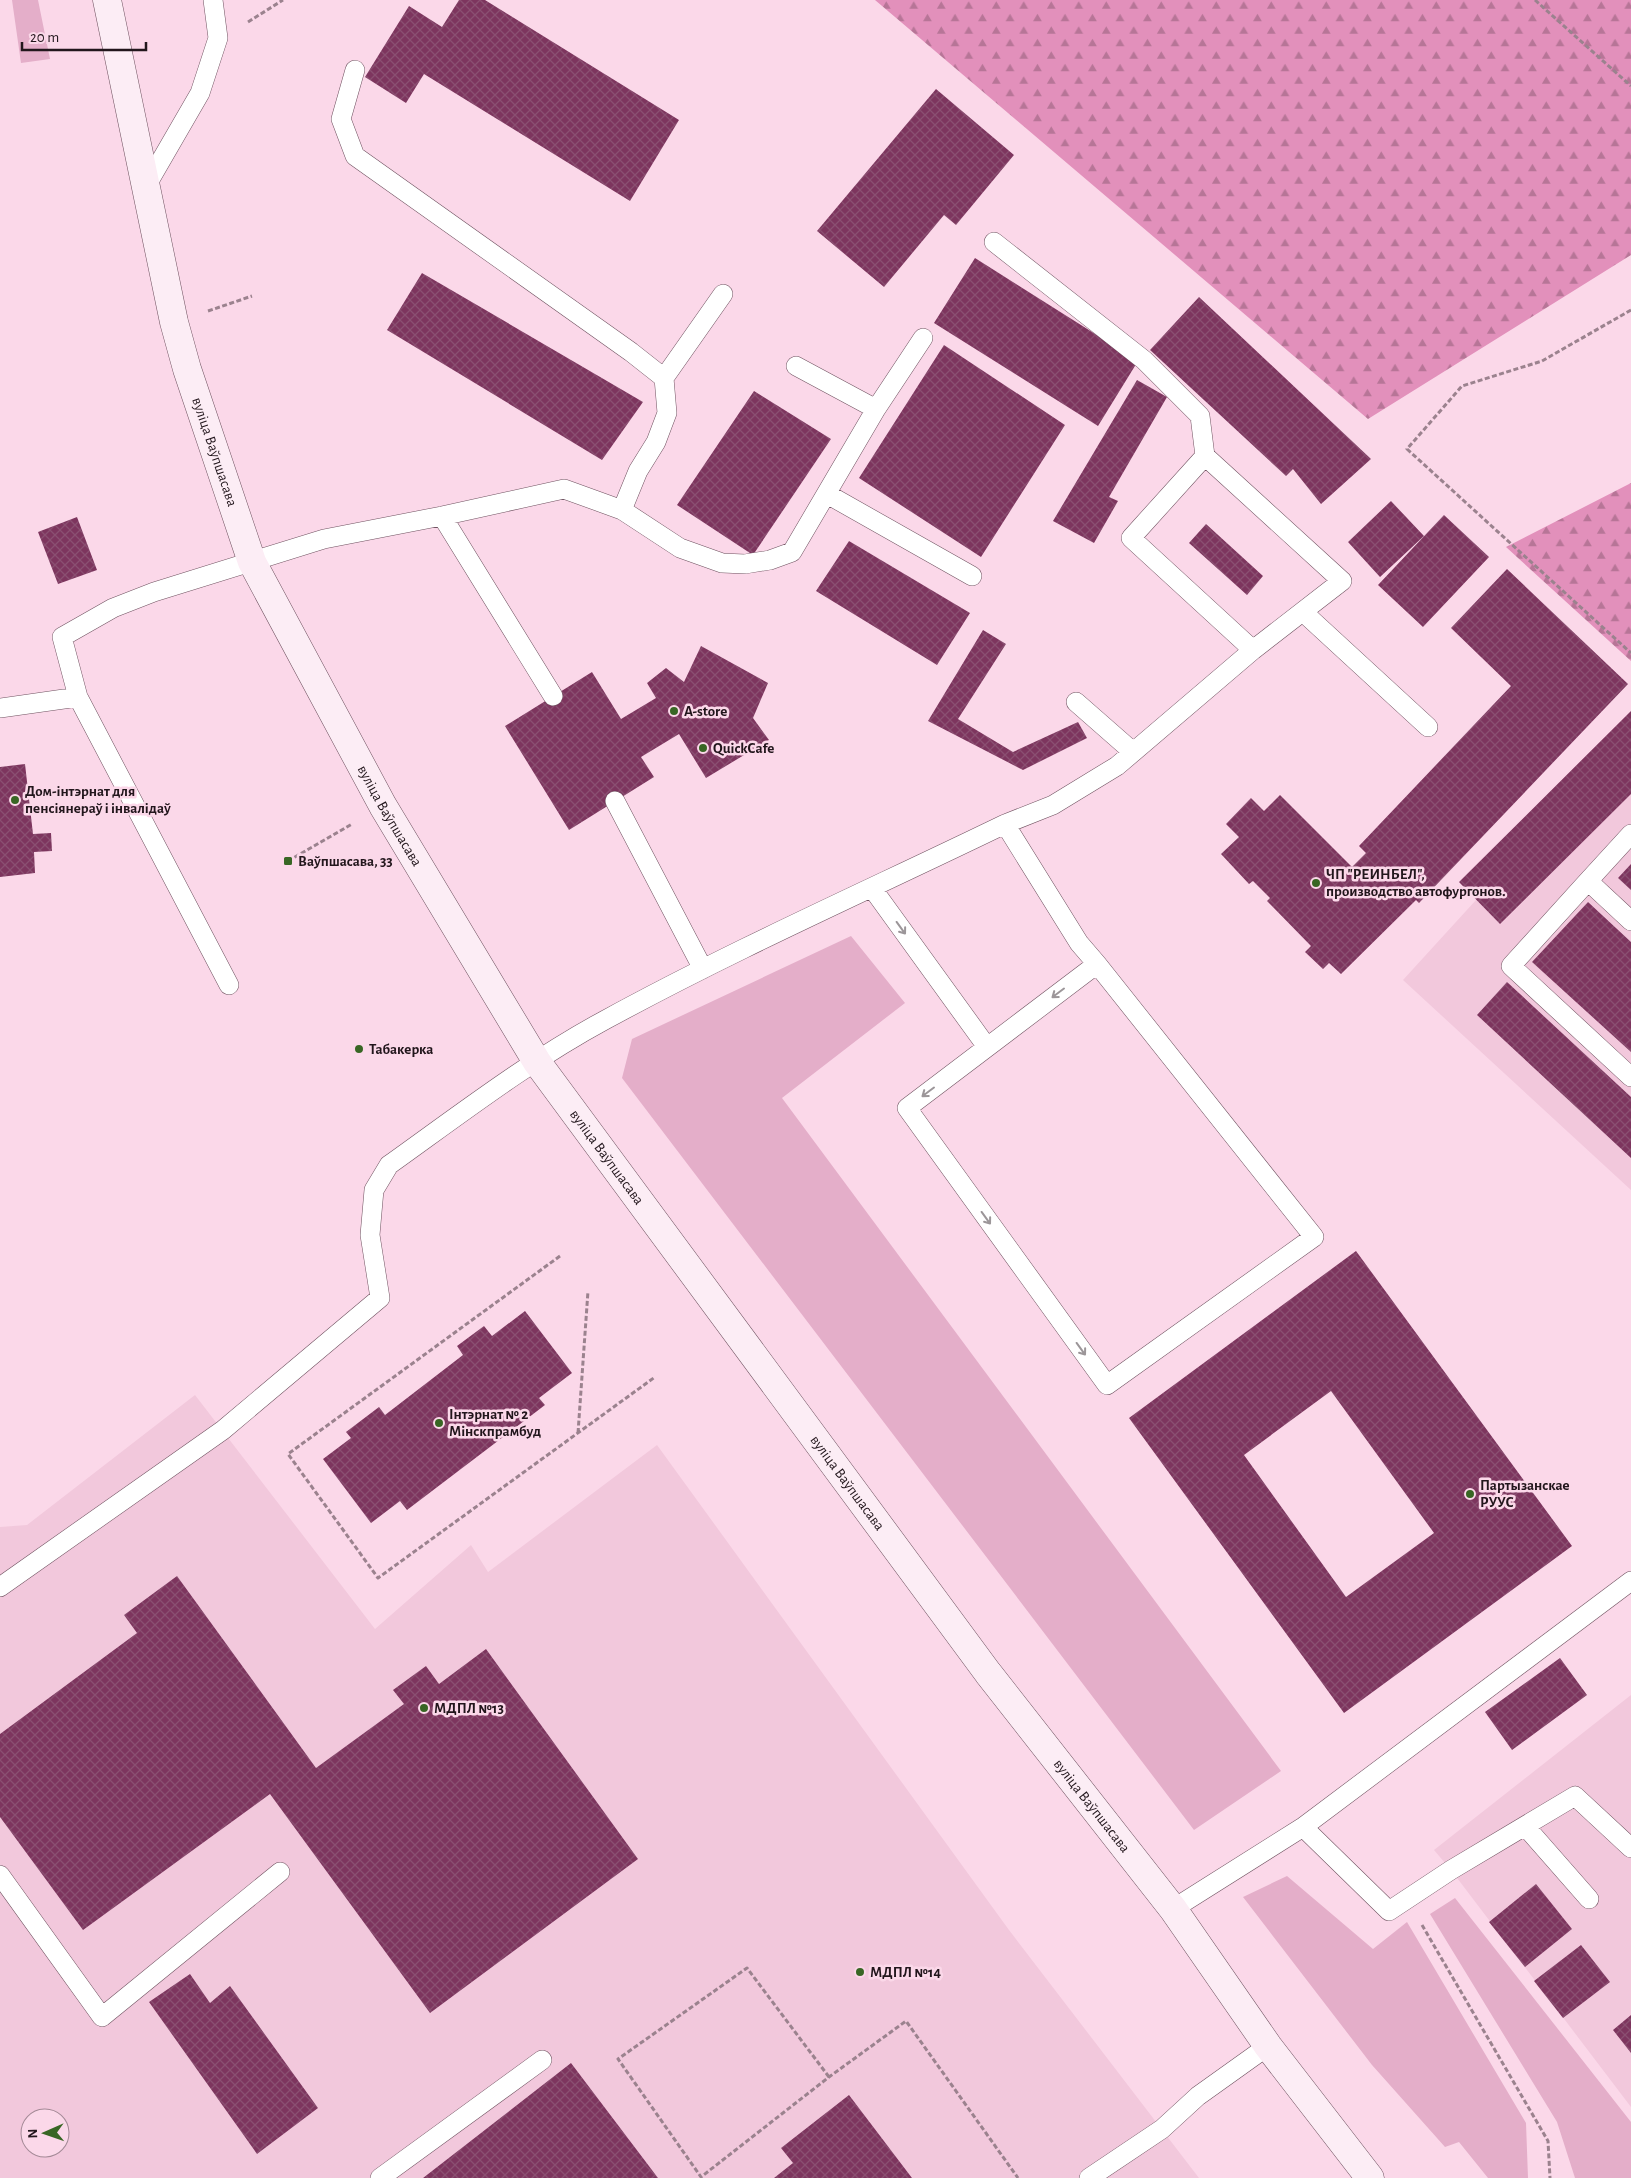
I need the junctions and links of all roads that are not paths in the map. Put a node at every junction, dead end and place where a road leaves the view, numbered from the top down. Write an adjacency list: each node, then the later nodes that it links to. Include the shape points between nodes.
1 (107, 0): 4 (main road, вуліца Ваўпшасава)
2 (213, 0): 4 (lane, via 218,38 200,93)
3 (355, 70): 9 (lane, via 341,119 355,156)
4 (145, 188): 15 (main road, вуліца Ваўпшасава, via 187,369)
5 (994, 242): 11 (lane, via 1144,360 1200,416)
6 (723, 294): 9 (lane)
7 (923, 338): 10 (lane)
8 (796, 366): 10 (lane)
9 (664, 378): 13 (lane, via 667,413)
10 (876, 408): 12 (lane)
11 (1205, 456): 17 (lane, via 1342,581); 18 (lane, via 1131,538)
12 (827, 494): 13 (lane, via 792,552 745,564 722,563 680,548); 16 (lane)
13 (622, 510): 14 (lane, via 564,489)
14 (442, 516): 15 (lane, via 324,539); 19 (lane)
15 (252, 562): 20 (lane, via 154,592 113,608 62,636); 35 (main road, вуліца Ваўпшасава, via 383,806)
16 (972, 576)
17 (1303, 612): 18 (lane); 23 (lane)
18 (1253, 650): 24 (lane)
19 (553, 696)
20 (78, 697): 22 (lane); 33 (lane)
21 (1076, 702): 24 (lane)
22 (0, 708)
23 (1428, 727)
24 (1133, 752): 26 (lane, via 1117,766 1053,805)
25 (615, 801): 32 (lane)
26 (1004, 824): 29 (lane); 31 (lane, via 1079,943)
27 (1631, 834): 28 (lane)
28 (1588, 881): 30 (lane); 36 (lane, via 1510,966)
29 (872, 888): 32 (lane); 34 (lane, one-way to 34)
30 (1631, 921)
31 (1096, 964): 34 (lane, one-way to 34); 34 (lane, one-way to 31, via 907,1108 1107,1385 1314,1237)
32 (703, 969): 35 (lane, via 604,1021)
33 (228, 984)
34 (987, 1047)
35 (537, 1062): 38 (lane, via 389,1165 374,1190 370,1236 380,1298 223,1430); 45 (main road, вуліца Ваўпшасава, via 988,1673)
36 (1631, 1077)
37 (1631, 1581): 39 (lane)
38 (0, 1587)
39 (1303, 1826): 40 (lane, via 1389,1911); 45 (lane)
40 (1525, 1826): 41 (lane, via 1576,1796); 44 (lane)
41 (1631, 1848)
42 (280, 1872): 43 (lane, via 102,2017)
43 (0, 1875)
44 (1589, 1899)
45 (1173, 1909): 46 (main road, вуліца Ваўпшасава)
46 (1268, 2046): 49 (lane, via 1198,2096 1162,2128); 50 (main road, вуліца Ваўпшасава)
47 (542, 2060): 48 (lane)
48 (380, 2178)
49 (1089, 2178)
50 (1370, 2178)

